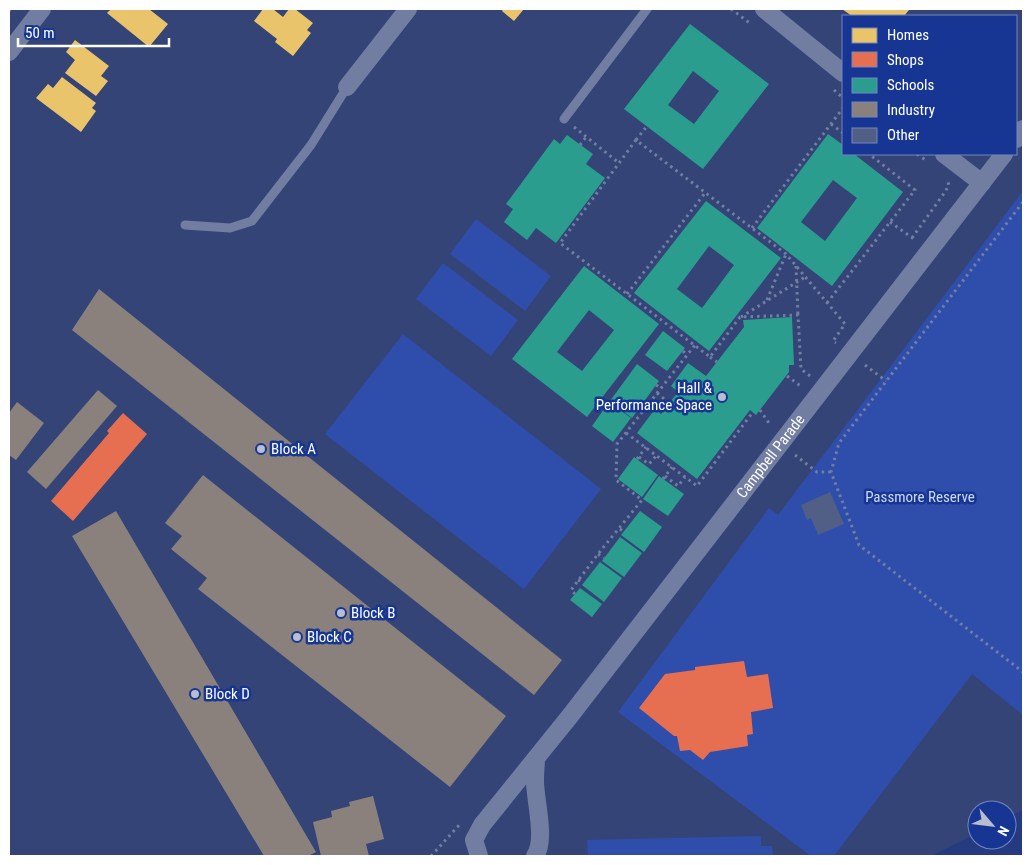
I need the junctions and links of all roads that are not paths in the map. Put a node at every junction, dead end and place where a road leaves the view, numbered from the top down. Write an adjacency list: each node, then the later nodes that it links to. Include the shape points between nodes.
1 (42, 9): 5 (street)
2 (408, 9): 7 (street)
3 (647, 9): 8 (lane)
4 (764, 9): 6 (street)
5 (9, 52)
6 (842, 72)
7 (347, 87): 12 (lane, via 311,145 252,221 230,228)
8 (564, 119)
9 (945, 155): 11 (street)
10 (1003, 155): 11 (street, Campbell Parade)
11 (982, 183): 13 (street, Campbell Parade)
12 (185, 225)
13 (536, 758): 14 (street, Campbell Parade, via 482,825 474,840); 15 (street, via 534,779 540,837)
14 (479, 856)
15 (535, 856)

